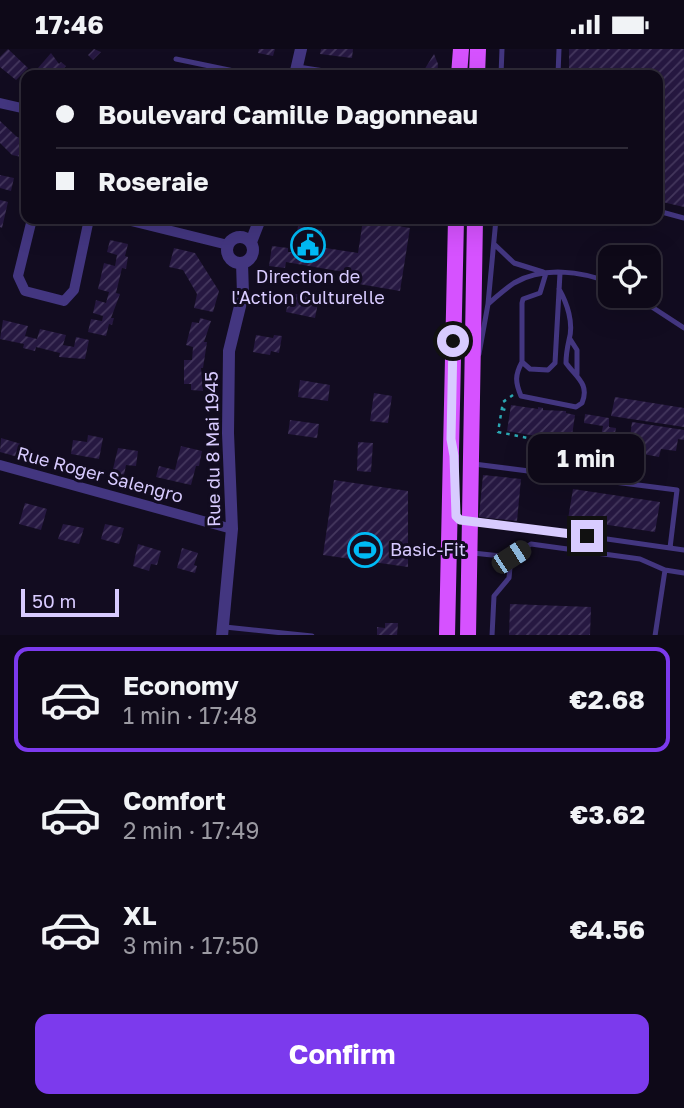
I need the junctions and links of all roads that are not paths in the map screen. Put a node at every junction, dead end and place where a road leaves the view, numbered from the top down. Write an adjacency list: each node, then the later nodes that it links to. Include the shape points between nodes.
1 (301, 49): 8 (street)
2 (461, 49): 9 (main road)
3 (478, 49): 10 (main road)
4 (502, 49): 11 (lane)
5 (559, 49): 12 (lane)
6 (176, 59): 7 (lane)
7 (229, 70)
8 (296, 70)
9 (459, 70)
10 (477, 70)
11 (501, 70)
12 (558, 70)
13 (0, 103): 14 (street)
14 (21, 108)
15 (663, 212): 16 (lane)
16 (684, 218)
17 (31, 224): 18 (street, via 18,276 25,291 64,301 74,290)
18 (88, 224)
19 (142, 224): 26 (street)
20 (258, 224): 24 (street)
21 (456, 224): 39 (main road)
22 (475, 224): 38 (main road)
23 (496, 224): 25 (lane)
24 (251, 242): 26 (street, via 238,237); 27 (street, via 253,253)
25 (494, 244): 28 (lane, via 514,263); 32 (lane)
26 (228, 246): 27 (street, via 229,257)
27 (242, 263): 43 (street, Rue du 8 Mai 1945, via 243,294 229,351)
28 (546, 273): 29 (lane); 32 (lane, via 515,282); 36 (lane, via 540,293 523,299)
29 (560, 273): 30 (lane); 31 (lane)
30 (598, 279)
31 (559, 289): 35 (lane, via 568,305); 36 (lane, via 555,363 548,370 530,369)
32 (488, 304): 38 (lane)
33 (653, 308): 34 (lane)
34 (684, 328)
35 (570, 339): 37 (lane, via 578,349); 37 (lane, via 566,363)
36 (522, 362): 37 (lane, via 516,373 521,396 576,407 582,403 585,387)
37 (577, 373)
38 (473, 380): 40 (main road)
39 (451, 439): 42 (lane, via 456,516); 53 (main road)
40 (471, 464): 42 (main road); 44 (lane, via 677,490)
41 (0, 465): 43 (street, Rue Roger Salengro)
42 (471, 521): 44 (lane); 46 (main road)
43 (232, 529): 50 (street, Rue du 8 Mai 1945)
44 (670, 548): 45 (lane)
45 (684, 550)
46 (470, 552): 47 (lane); 54 (main road)
47 (511, 557): 48 (lane, via 531,544 640,559); 55 (lane, via 509,578 494,596)
48 (665, 570): 49 (lane); 56 (lane)
49 (684, 573)
50 (223, 631): 51 (lane)
51 (295, 634): 52 (lane)
52 (311, 635)
53 (447, 635)
54 (468, 635)
55 (492, 635)
56 (655, 635)

